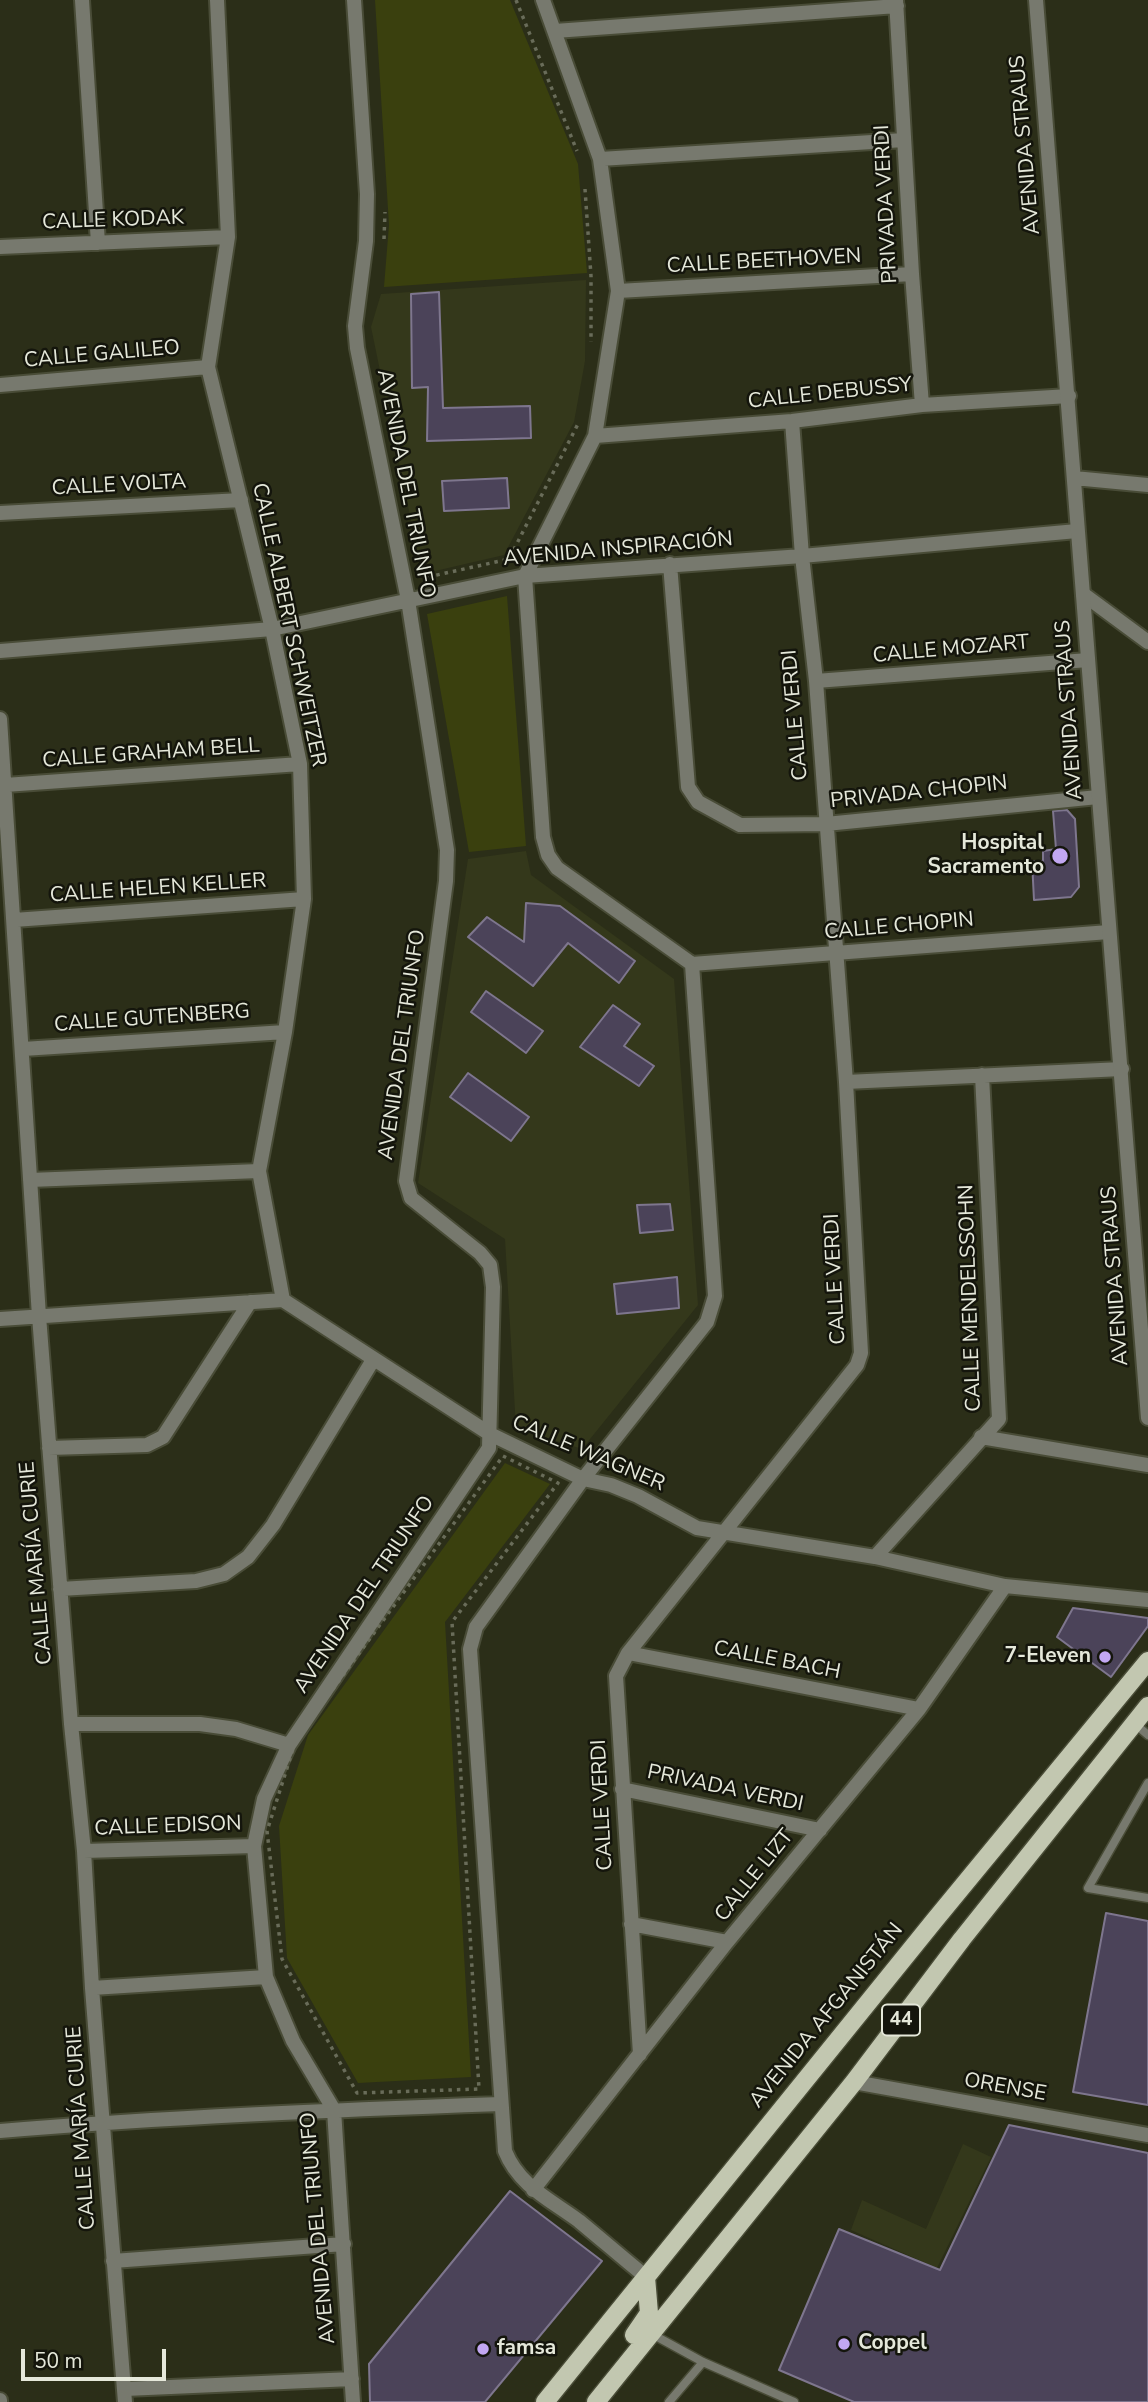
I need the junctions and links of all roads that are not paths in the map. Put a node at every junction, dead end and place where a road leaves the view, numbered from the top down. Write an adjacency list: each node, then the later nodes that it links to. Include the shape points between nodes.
1 (82, 0): 11 (street)
2 (217, 0): 10 (street, CALLE ALBERT SCHWEITZER)
3 (354, 0): 30 (street, AVENIDA DEL TRIUNFO, via 367,194 355,326)
4 (544, 0): 7 (street)
5 (1036, 0): 17 (street, AVENIDA STRAUS)
6 (896, 3): 7 (street); 8 (street, PRIVADA VERDI)
7 (555, 31): 9 (street)
8 (904, 141): 9 (street); 13 (street, PRIVADA VERDI)
9 (600, 159): 14 (street)
10 (228, 237): 11 (street, CALLE KODAK); 15 (street, CALLE ALBERT SCHWEITZER)
11 (98, 243): 12 (street, CALLE KODAK)
12 (0, 247)
13 (912, 274): 14 (street, CALLE BEETHOVEN); 18 (street, PRIVADA VERDI)
14 (618, 291): 20 (street)
15 (208, 367): 16 (street, CALLE GALILEO); 23 (street, CALLE ALBERT SCHWEITZER)
16 (0, 385)
17 (1069, 396): 18 (street, CALLE DEBUSSY); 21 (street, AVENIDA STRAUS)
18 (922, 405): 19 (street, CALLE DEBUSSY)
19 (792, 421): 20 (street, CALLE DEBUSSY); 26 (street, CALLE VERDI)
20 (596, 436): 28 (street)
21 (1074, 478): 22 (street); 25 (street, AVENIDA STRAUS)
22 (1148, 485)
23 (241, 500): 24 (street, CALLE VOLTA); 31 (street, CALLE ALBERT SCHWEITZER)
24 (0, 513)
25 (1077, 531): 26 (street, AVENIDA INSPIRACIÓN); 29 (street, AVENIDA STRAUS)
26 (802, 556): 27 (street, AVENIDA INSPIRACIÓN); 37 (street, CALLE VERDI)
27 (670, 564): 28 (street, AVENIDA INSPIRACIÓN); 42 (street, PRIVADA CHOPIN, via 692,795 740,825)
28 (525, 576): 30 (street, AVENIDA INSPIRACIÓN); 47 (street, via 543,837 548,855 557,868)
29 (1083, 594): 32 (street); 36 (street, AVENIDA STRAUS)
30 (408, 600): 31 (street, AVENIDA INSPIRACIÓN); 61 (street, AVENIDA DEL TRIUNFO, via 447,850 406,1181 411,1198 490,1265 494,1287)
31 (272, 629): 35 (street, AVENIDA INSPIRACIÓN); 39 (street, CALLE ALBERT SCHWEITZER)
32 (1133, 630): 33 (street); 34 (street)
33 (1148, 631)
34 (1148, 642)
35 (0, 651)
36 (1088, 660): 37 (street, CALLE MOZART); 41 (street, AVENIDA STRAUS)
37 (816, 681): 42 (street, CALLE VERDI)
38 (0, 719): 40 (street, CALLE MARÍA CURIE)
39 (300, 764): 40 (street, CALLE GRAHAM BELL); 43 (street, CALLE ALBERT SCHWEITZER)
40 (5, 785): 44 (street, CALLE MARÍA CURIE)
41 (1098, 797): 42 (street, PRIVADA CHOPIN); 45 (street, AVENIDA STRAUS)
42 (826, 824): 46 (street, CALLE VERDI)
43 (304, 900): 44 (street, CALLE HELEN KELLER); 48 (street, CALLE ALBERT SCHWEITZER)
44 (14, 920): 49 (street, CALLE MARÍA CURIE)
45 (1109, 932): 46 (street, CALLE CHOPIN); 50 (street, AVENIDA STRAUS)
46 (835, 954): 47 (street, CALLE CHOPIN); 52 (street, CALLE VERDI)
47 (692, 964): 65 (street, via 715,1296 712,1311)
48 (285, 1032): 49 (street, CALLE GUTENBERG); 53 (street, CALLE ALBERT SCHWEITZER)
49 (23, 1049): 54 (street, CALLE MARÍA CURIE)
50 (1122, 1069): 51 (street); 60 (street, AVENIDA STRAUS)
51 (982, 1075): 52 (street); 62 (street, CALLE MENDELSSOHN, via 999,1419)
52 (846, 1082): 66 (street, CALLE VERDI, via 861,1353 857,1365)
53 (260, 1171): 54 (street); 55 (street, CALLE ALBERT SCHWEITZER)
54 (30, 1180): 57 (street, CALLE MARÍA CURIE)
55 (283, 1300): 56 (street); 59 (street, CALLE WAGNER)
56 (250, 1302): 57 (street); 63 (street, via 163,1437 147,1445)
57 (38, 1316): 58 (street); 63 (street, CALLE MARÍA CURIE)
58 (0, 1319)
59 (373, 1360): 61 (street, CALLE WAGNER); 69 (street, via 273,1525 248,1557 225,1574 197,1581)
60 (1148, 1418)
61 (490, 1434): 65 (street, CALLE WAGNER); 77 (street, AVENIDA DEL TRIUNFO, via 489,1448)
62 (981, 1437): 64 (street); 67 (street, CALLE MENDELSSOHN)
63 (49, 1448): 69 (street, CALLE MARÍA CURIE)
64 (1148, 1465)
65 (583, 1479): 66 (street, CALLE WAGNER, via 638,1496 697,1528); 90 (street, via 476,1627 470,1648)
66 (724, 1532): 67 (street, CALLE WAGNER); 71 (street, CALLE VERDI)
67 (875, 1558): 68 (street, CALLE WAGNER)
68 (1005, 1586): 70 (street, CALLE WAGNER); 74 (street, CALLE LIZT)
69 (60, 1589): 75 (street, CALLE MARÍA CURIE)
70 (1148, 1600)
71 (628, 1653): 74 (street, CALLE BACH); 79 (street, CALLE VERDI, via 617,1676)
72 (1148, 1661): 98 (main road, AVENIDA AFGANISTÁN / 44)
73 (1148, 1706): 76 (main road, 44)
74 (919, 1709): 80 (street, CALLE LIZT)
75 (71, 1724): 77 (street, via 200,1724); 82 (street, CALLE MARÍA CURIE)
76 (1141, 1729): 89 (main road, 44, via 962,1939)
77 (289, 1745): 81 (street, AVENIDA DEL TRIUNFO, via 264,1799)
78 (1148, 1783): 83 (lane, via 1088,1888)
79 (622, 1789): 80 (street, PRIVADA VERDI); 84 (street, CALLE VERDI)
80 (820, 1830): 85 (street, CALLE LIZT)
81 (254, 1846): 82 (street, CALLE EDISON); 86 (street, AVENIDA DEL TRIUNFO)
82 (84, 1851): 87 (street, CALLE MARÍA CURIE)
83 (1148, 1898)
84 (631, 1924): 85 (street); 88 (street, CALLE VERDI)
85 (727, 1942): 88 (street, CALLE LIZT)
86 (266, 1977): 87 (street); 91 (street, AVENIDA DEL TRIUNFO, via 293,2041)
87 (92, 1987): 92 (street, CALLE MARÍA CURIE)
88 (640, 2054): 95 (street, CALLE LIZT)
89 (854, 2081): 94 (street, ORENSE); 99 (main road, 44)
90 (501, 2104): 91 (street); 95 (street, via 505,2151 510,2164)
91 (334, 2109): 92 (street); 96 (street, AVENIDA DEL TRIUNFO)
92 (103, 2123): 93 (street); 97 (street, CALLE MARÍA CURIE)
93 (0, 2132)
94 (1148, 2134)
95 (533, 2190): 98 (street)
96 (344, 2244): 97 (street); 101 (street, AVENIDA DEL TRIUNFO)
97 (113, 2260): 102 (street, CALLE MARÍA CURIE)
98 (646, 2277): 103 (main road, via 649,2313 607,2372); 105 (main road, AVENIDA AFGANISTÁN / 44)
99 (650, 2333): 100 (lane); 103 (main road, 44)
100 (703, 2362): 106 (lane); 107 (lane)
101 (352, 2379): 102 (street); 104 (street, AVENIDA DEL TRIUNFO)
102 (125, 2395)
103 (601, 2396)
104 (353, 2402)
105 (545, 2402)
106 (669, 2402)
107 (794, 2402)

